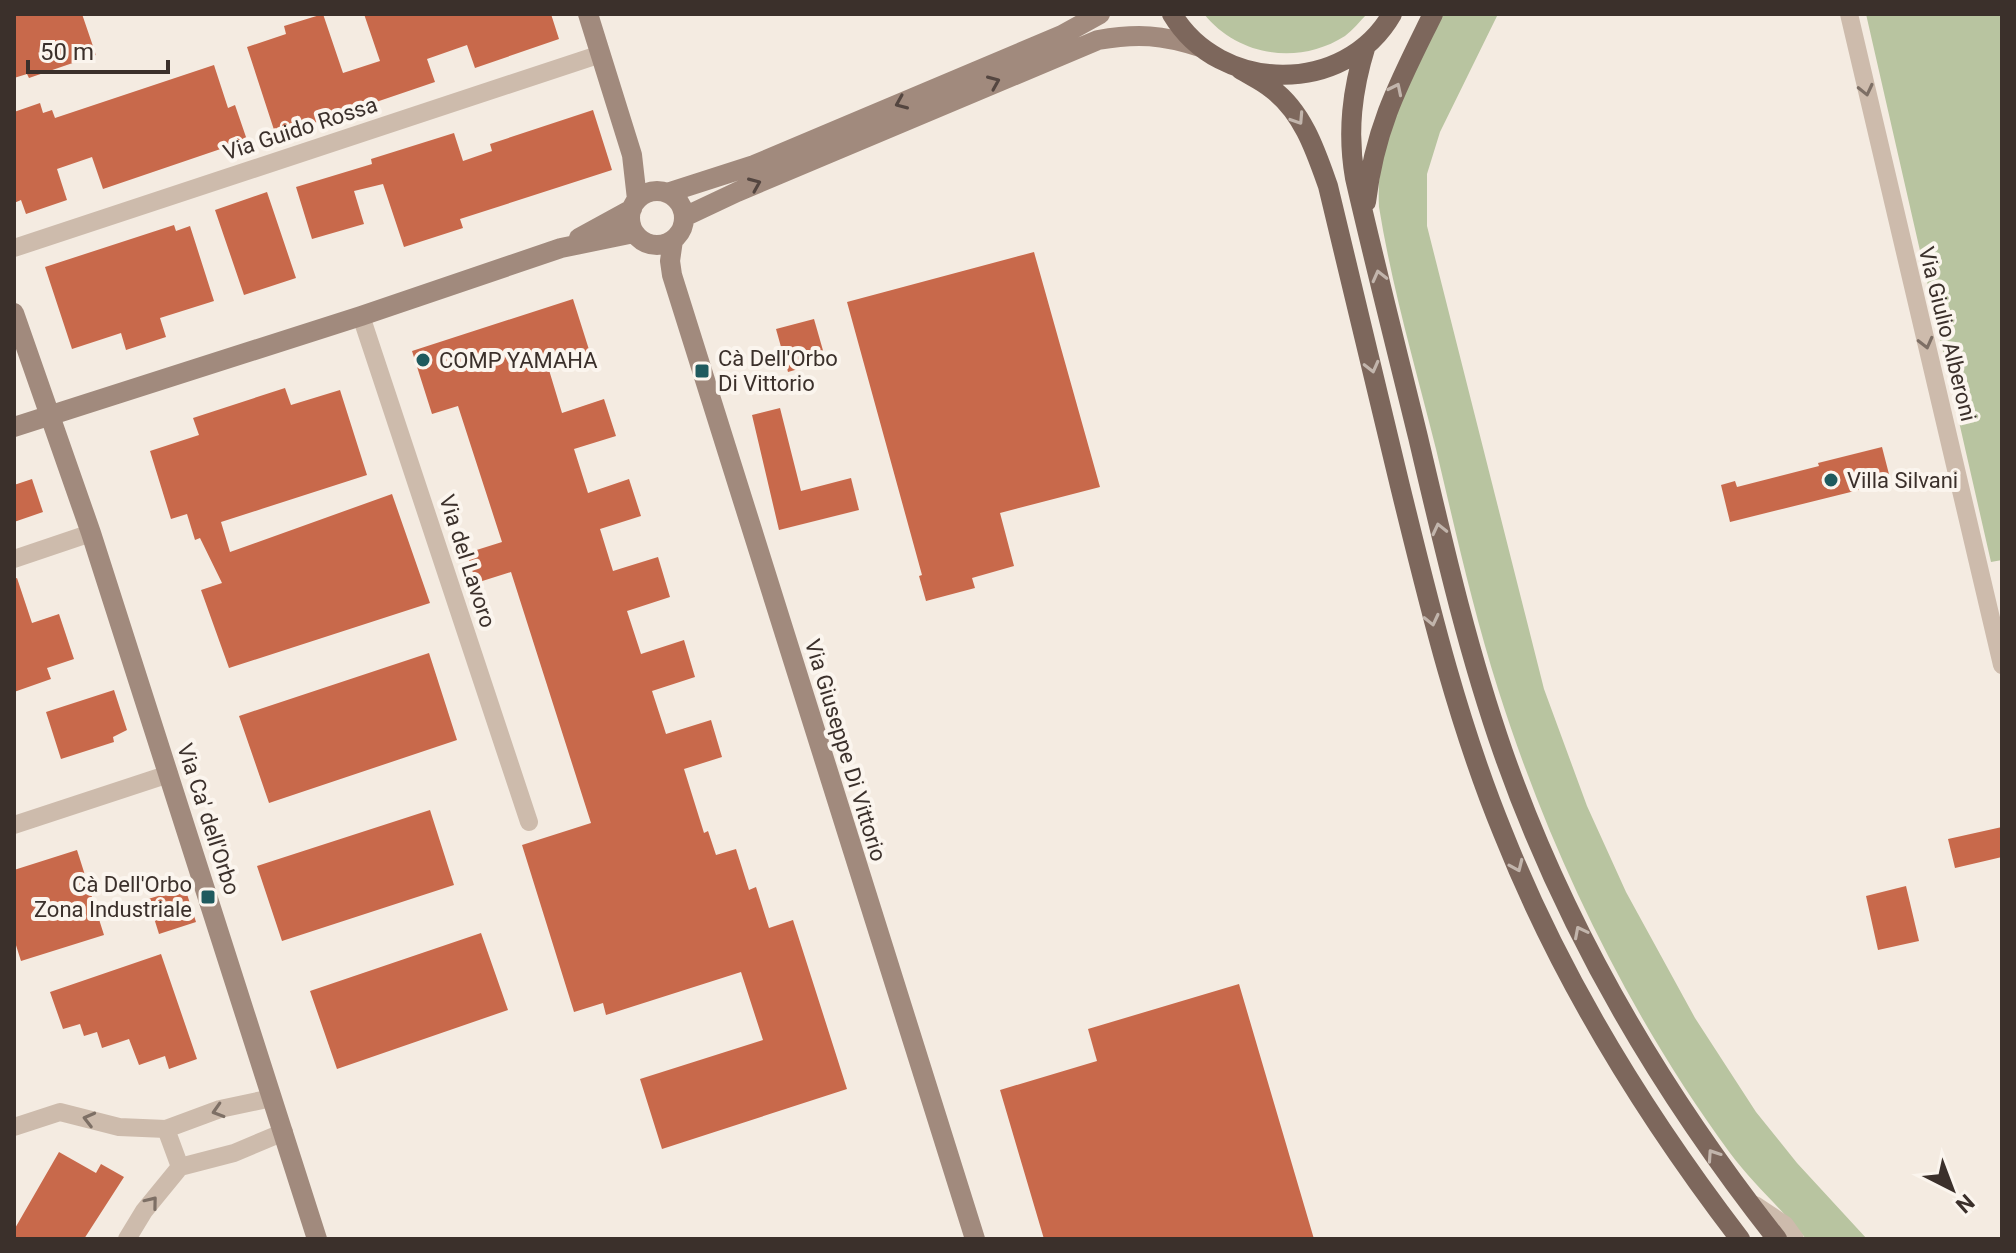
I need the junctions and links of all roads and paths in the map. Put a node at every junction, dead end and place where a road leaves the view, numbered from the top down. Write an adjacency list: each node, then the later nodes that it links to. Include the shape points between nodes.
1 (588, 14): 9 (street)
2 (1100, 14): 11 (street, one-way to 11, via 1062,35 754,165)
3 (1172, 14): 8 (main road)
4 (1392, 14): 7 (main road)
5 (1433, 14): 13 (main road, one-way to 5, via 1387,107)
6 (1849, 14): 25 (street, Via Giulio Alberoni, one-way to 25)
7 (1366, 45): 10 (main road, via 1344,60 1293,76); 13 (main road, via 1349,128)
8 (1200, 47): 10 (main road); 12 (street, one-way to 8, via 1098,40 1131,34)
9 (601, 54): 11 (street); 16 (street, Via Guido Rossa)
10 (1240, 69): 38 (main road, one-way to 38, via 1274,90 1294,112 1328,186 1437,638 1503,834 1575,986 1620,1065 1684,1165)
11 (648, 198): 12 (street, via 679,203); 14 (street, via 630,217); 17 (street)
12 (684, 217): 15 (street)
13 (1364, 218): 34 (main road, one-way to 13, via 1682,1109 1608,985 1568,909 1504,753 1449,572)
14 (642, 239): 15 (street, via 658,245); 17 (street); 18 (street, Via Giuseppe Di Vittorio)
15 (673, 240): 18 (street, Via Giuseppe Di Vittorio)
16 (14, 248)
17 (561, 248): 20 (street)
18 (672, 275): 37 (street, Via Giuseppe Di Vittorio)
19 (14, 313): 21 (street, Via Ca' dell'Orbo)
20 (361, 316): 21 (street); 27 (street, Via del Lavoro)
21 (51, 415): 22 (street); 23 (street, Via Ca' dell'Orbo)
22 (14, 427)
23 (91, 533): 24 (street); 26 (street, Via Ca' dell'Orbo)
24 (14, 559)
25 (2002, 665)
26 (169, 774): 28 (street); 29 (street, Via Ca' dell'Orbo)
27 (529, 822)
28 (14, 825)
29 (272, 1098): 31 (street, one-way to 31, via 220,1109); 32 (street, Via Ca' dell'Orbo)
30 (14, 1127): 31 (street, one-way to 30, via 119,1127 60,1112)
31 (166, 1129): 33 (street)
32 (284, 1132): 33 (street); 36 (street, Via Ca' dell'Orbo)
33 (180, 1167): 35 (street, one-way to 33)
34 (1744, 1197): 39 (main road); 40 (street, via 1785,1225)
35 (127, 1239)
36 (317, 1239)
37 (975, 1239)
38 (1740, 1239)
39 (1777, 1239)
40 (1795, 1239)

